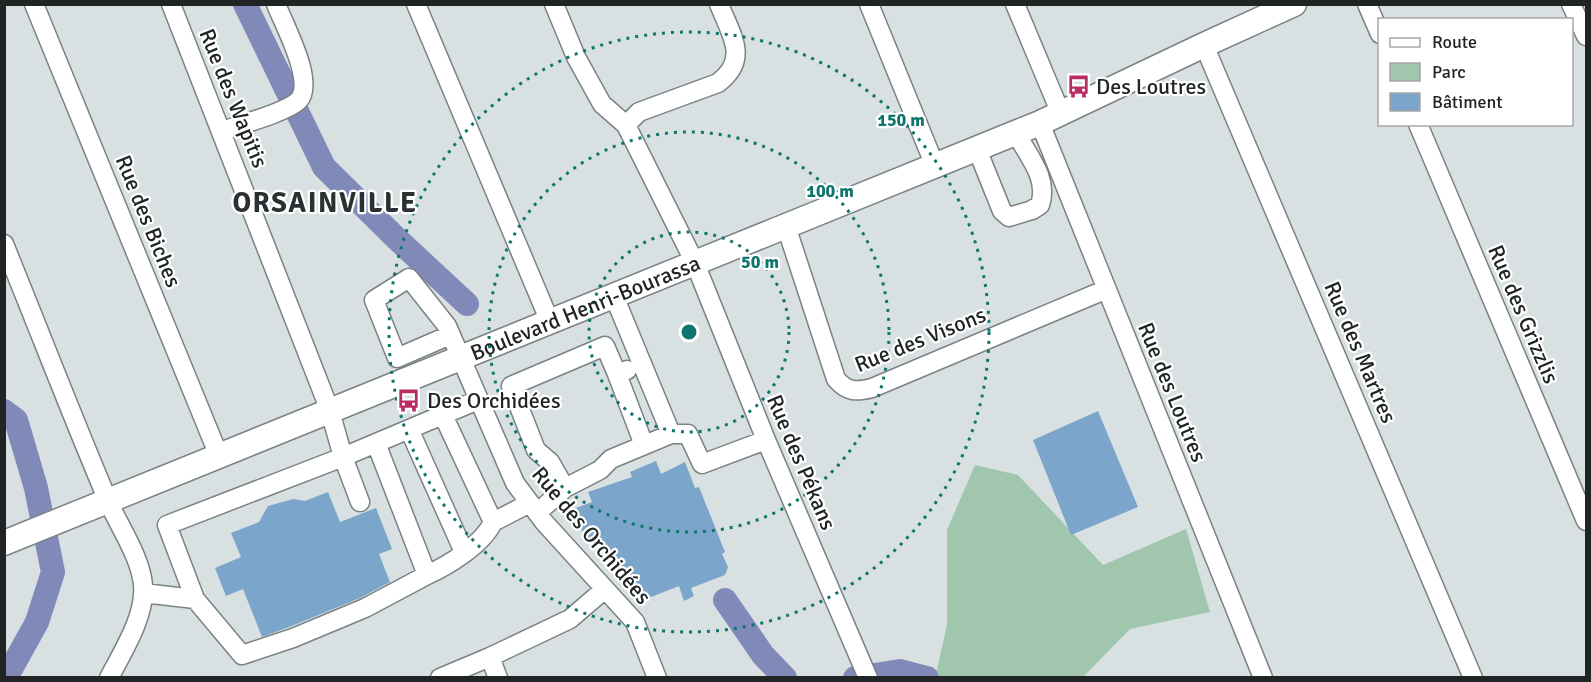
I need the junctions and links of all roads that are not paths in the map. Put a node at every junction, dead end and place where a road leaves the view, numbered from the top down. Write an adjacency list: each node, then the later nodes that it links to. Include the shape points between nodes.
1 (34, 4): 42 (street, Rue des Biches)
2 (171, 4): 18 (street, Rue des Wapitis)
3 (276, 4): 18 (street, via 303,75 304,88 295,103)
4 (416, 4): 27 (street)
5 (554, 4): 16 (street, via 576,57 602,104)
6 (719, 4): 16 (street, via 736,52 729,75 718,83 639,112)
7 (869, 4): 21 (street)
8 (1015, 4): 15 (street, Rue des Loutres)
9 (1294, 4): 14 (main road, Boulevard Henri-Bourassa)
10 (1367, 4): 12 (street)
11 (1571, 4): 13 (street)
12 (1378, 29)
13 (1587, 36)
14 (1204, 45): 15 (main road, Boulevard Henri-Bourassa); 63 (street, Rue des Martres)
15 (1050, 118): 19 (main road, Boulevard Henri-Bourassa); 25 (street, Rue des Loutres)
16 (626, 125): 24 (street, Rue des Pékans)
17 (1419, 126): 48 (street, Rue des Grizzlis)
18 (222, 131): 35 (street, Rue des Wapitis)
19 (1016, 133): 20 (main road, Boulevard Henri-Bourassa); 20 (street, via 1041,177 1044,194 1040,205 1032,210 1009,217 1002,211)
20 (977, 149): 21 (main road, Boulevard Henri-Bourassa)
21 (935, 166): 22 (main road, Boulevard Henri-Bourassa)
22 (786, 226): 24 (main road, Boulevard Henri-Bourassa); 25 (street, Rue des Visons, via 836,379 853,391 872,388)
23 (4, 244): 45 (street)
24 (695, 263): 26 (main road, Boulevard Henri-Bourassa); 39 (street, Rue des Pékans)
25 (1107, 289): 62 (street, Rue des Loutres)
26 (614, 296): 27 (main road, Boulevard Henri-Bourassa); 31 (street)
27 (550, 322): 30 (main road, Boulevard Henri-Bourassa)
28 (450, 335): 29 (street); 29 (street, Rue des Orchidées, via 409,278 374,300); 30 (street, Rue des Orchidées)
29 (397, 358): 33 (street)
30 (460, 358): 33 (main road, Boulevard Henri-Bourassa); 34 (street, Rue des Orchidées)
31 (642, 363): 32 (street); 38 (street)
32 (617, 374): 41 (street); 44 (street, via 604,346 511,387 536,450 550,462)
33 (406, 381): 35 (main road, Boulevard Henri-Bourassa)
34 (478, 400): 36 (street); 47 (street, Rue des Orchidées, via 515,483)
35 (330, 411): 42 (main road, Boulevard Henri-Bourassa); 43 (street, Rue des Wapitis)
36 (443, 415): 37 (street); 49 (street)
37 (409, 429): 40 (street); 51 (street)
38 (671, 434): 39 (street, via 688,434 702,464); 41 (street)
39 (766, 440): 57 (street, Rue des Pékans)
40 (376, 443): 43 (street); 52 (street)
41 (644, 445): 44 (street, via 611,459 600,470)
42 (219, 456): 45 (main road, Boulevard Henri-Bourassa)
43 (343, 457): 46 (street, Rue des Wapitis); 55 (street, via 166,525)
44 (565, 488): 47 (street)
45 (108, 501): 50 (main road, Boulevard Henri-Bourassa); 54 (street, via 140,569)
46 (360, 502)
47 (533, 508): 49 (street); 53 (street, Rue des Orchidées)
48 (1587, 521)
49 (493, 522): 51 (street, via 488,534)
50 (4, 543)
51 (464, 552): 52 (street)
52 (427, 575): 55 (street, via 365,608 243,655)
53 (605, 589): 56 (street, via 570,619); 61 (street, Rue des Orchidées, via 635,622)
54 (143, 592): 55 (street); 58 (street, via 133,633)
55 (195, 599)
56 (490, 657): 59 (street); 60 (street)
57 (866, 672)
58 (110, 678)
59 (440, 678)
60 (498, 678)
61 (657, 678)
62 (1263, 678)
63 (1473, 678)

